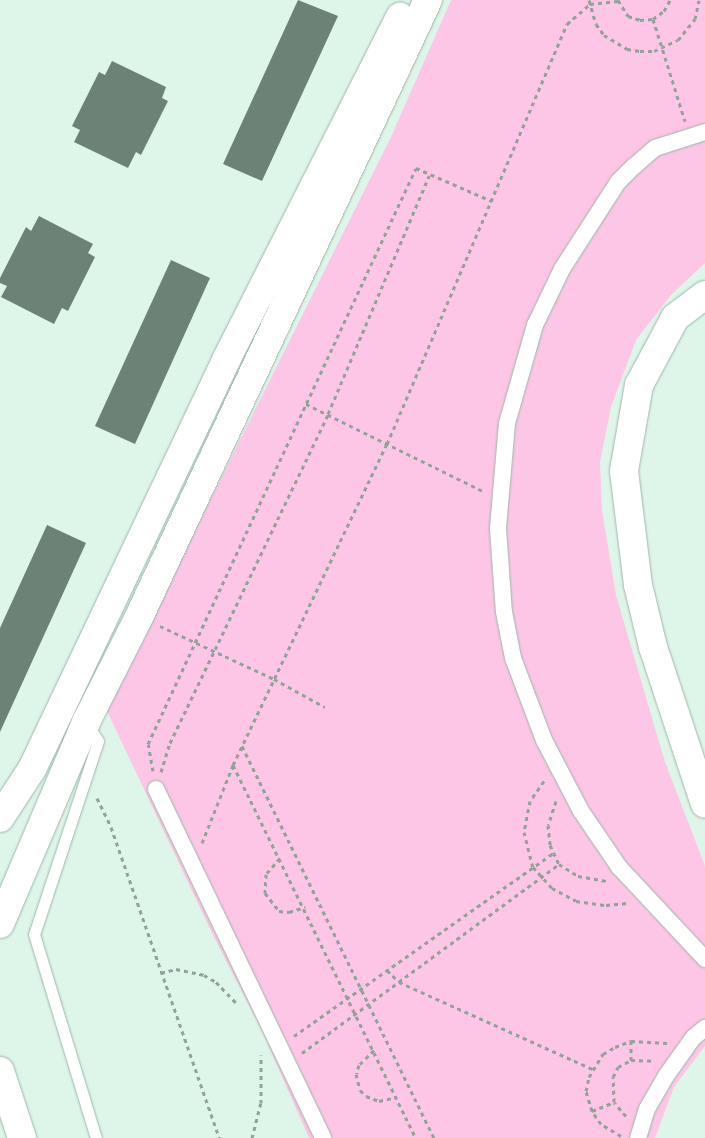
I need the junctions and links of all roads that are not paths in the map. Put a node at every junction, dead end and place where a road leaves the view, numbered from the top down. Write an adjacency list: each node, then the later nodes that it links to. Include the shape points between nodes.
1 (408, 0): 8 (street, via 226,360 32,769)
2 (428, 0): 5 (street, via 139,617)
3 (697, 134): 10 (street, via 654,148 618,182 562,269 534,325 507,423 498,530 504,612 513,658 528,702 558,768 627,875)
4 (705, 294): 7 (street, via 675,318 639,385 624,471 638,585 646,620 672,712)
5 (86, 722): 9 (street); 15 (lane, via 98,741 34,934)
6 (156, 789): 16 (street)
7 (705, 804)
8 (0, 818)
9 (0, 924)
10 (705, 958)
11 (705, 1028): 13 (street, via 693,1038 670,1070)
12 (0, 1071): 14 (street)
13 (640, 1131)
14 (22, 1138)
15 (96, 1138)
16 (323, 1138)

